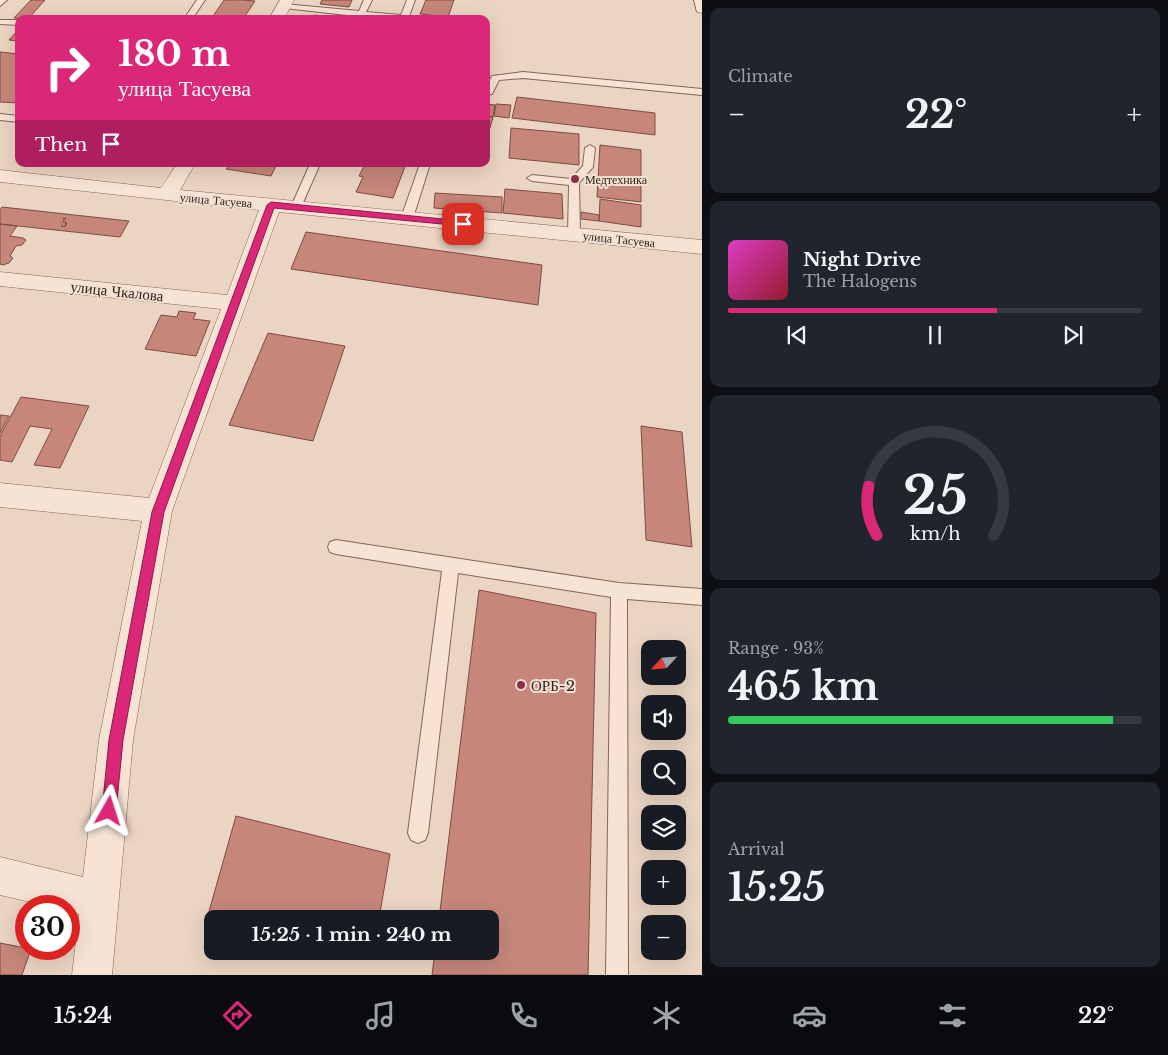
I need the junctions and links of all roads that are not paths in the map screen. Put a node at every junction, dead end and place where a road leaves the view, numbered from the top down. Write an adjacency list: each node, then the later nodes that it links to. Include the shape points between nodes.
1 (4, 0): 7 (lane)
2 (201, 0): 9 (lane)
3 (368, 0): 12 (lane)
4 (411, 0): 13 (lane)
5 (701, 0): 8 (street)
6 (286, 3): 10 (street); 11 (lane)
7 (0, 4)
8 (702, 9)
9 (191, 15)
10 (278, 15)
11 (354, 15)
12 (360, 15)
13 (404, 15)
14 (0, 22): 15 (lane)
15 (15, 23)
16 (490, 92): 17 (lane, via 495,78 523,75)
17 (702, 92)
18 (0, 117): 19 (lane)
19 (15, 119)
20 (590, 148): 26 (lane, via 588,166)
21 (184, 167): 27 (street)
22 (313, 167): 28 (lane)
23 (424, 167): 29 (lane)
24 (0, 176): 27 (street, улица Тасуева)
25 (532, 178): 26 (lane)
26 (574, 182): 30 (lane)
27 (167, 195): 28 (street, улица Тасуева)
28 (284, 206): 29 (street, улица Тасуева); 33 (street)
29 (407, 218): 30 (street, улица Тасуева)
30 (574, 234): 31 (street, улица Тасуева)
31 (702, 247)
32 (0, 279): 33 (street, улица Чкалова)
33 (234, 303): 35 (street)
34 (0, 495): 35 (street)
35 (158, 512): 42 (street, via 116,740)
36 (336, 547): 37 (lane)
37 (451, 565): 38 (lane); 40 (lane)
38 (619, 591): 39 (lane); 44 (lane)
39 (702, 597)
40 (418, 833)
41 (0, 876): 42 (street)
42 (100, 900): 43 (street)
43 (92, 975)
44 (617, 975)

